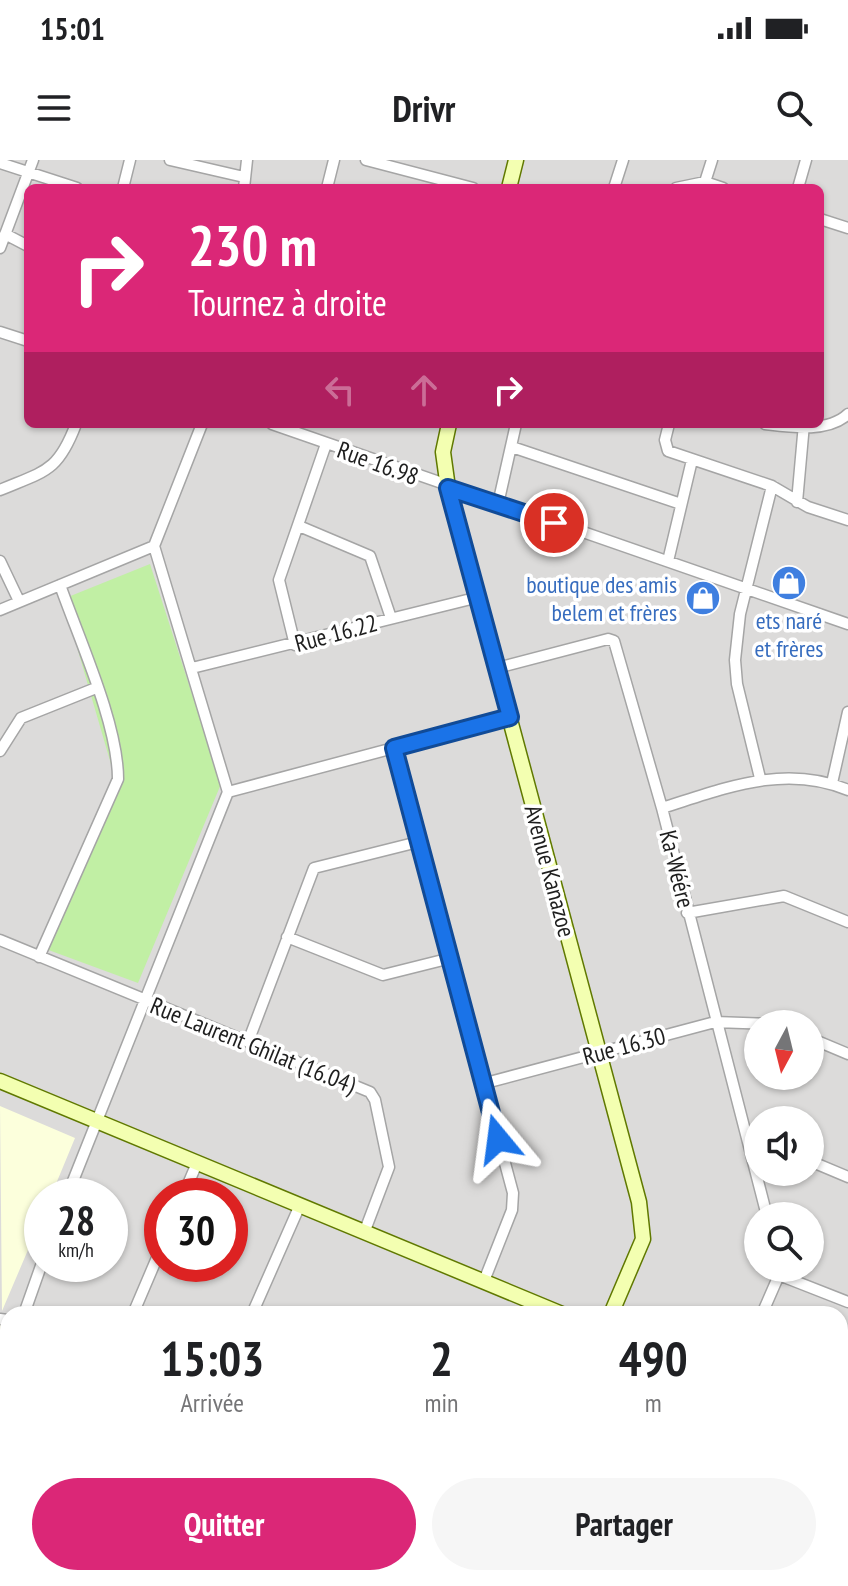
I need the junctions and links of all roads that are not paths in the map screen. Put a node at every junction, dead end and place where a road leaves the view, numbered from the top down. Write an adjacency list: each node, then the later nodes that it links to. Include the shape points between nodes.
1 (33, 160): 12 (street)
2 (130, 160): 17 (street)
3 (170, 160): 13 (street)
4 (247, 160): 13 (street)
5 (334, 160): 18 (street)
6 (366, 160): 19 (street)
7 (516, 160): 20 (street)
8 (623, 160): 21 (street)
9 (712, 160): 14 (street)
10 (806, 160): 24 (street)
11 (0, 163): 12 (street)
12 (29, 173): 15 (street); 16 (street)
13 (244, 182)
14 (705, 182): 22 (street); 23 (street)
15 (25, 184)
16 (64, 184)
17 (124, 184)
18 (328, 184)
19 (458, 184)
20 (512, 184)
21 (615, 184)
22 (695, 184)
23 (711, 184)
24 (799, 184)
25 (24, 186): 28 (street)
26 (824, 220): 27 (street)
27 (848, 228)
28 (5, 234): 29 (street); 30 (street)
29 (24, 244)
30 (0, 248)
31 (0, 332): 32 (street)
32 (24, 340)
33 (848, 414): 34 (street)
34 (824, 423)
35 (75, 428): 47 (street, via 65,454 51,468)
36 (200, 428): 53 (street)
37 (283, 428): 42 (street, Rue 16.98)
38 (448, 428): 46 (street, Avenue Kanazoe, via 443,452)
39 (515, 428): 43 (street)
40 (668, 428): 44 (street, via 668,451)
41 (805, 428): 48 (street)
42 (326, 444): 46 (street, Rue 16.98); 52 (street)
43 (512, 447): 49 (street); 50 (street)
44 (692, 460): 45 (street); 50 (street)
45 (772, 486): 48 (street); 57 (street)
46 (448, 488): 49 (street, Rue 16.98); 58 (street, Avenue Kanazoe)
47 (0, 490)
48 (797, 502): 51 (street)
49 (498, 504): 55 (street, Rue 16.98)
50 (681, 504): 55 (street)
51 (848, 520)
52 (299, 526): 61 (street, via 370,556); 63 (street, via 279,580)
53 (154, 546): 56 (street); 64 (street)
54 (0, 561): 59 (street)
55 (668, 561): 57 (street, Rue 16.98)
56 (60, 585): 59 (street); 66 (street)
57 (749, 589): 62 (street, Rue 16.98); 71 (street, via 735,660)
58 (479, 597): 61 (street, Rue 16.22); 65 (street, Avenue Kanazoe)
59 (19, 601): 60 (street)
60 (0, 610)
61 (391, 618): 63 (street, Rue 16.22)
62 (848, 624)
63 (295, 645): 64 (street, Rue 16.22)
64 (192, 668): 74 (street)
65 (497, 668): 68 (street, Avenue Kanazoe); 75 (street, Ka-Wéére, via 612,639)
66 (96, 688): 70 (street, via 21,718); 81 (street, via 118,779)
67 (848, 712): 72 (street)
68 (510, 717): 69 (street); 88 (street, Avenue Kanazoe)
69 (394, 748): 74 (street); 76 (street)
70 (0, 751)
71 (760, 778): 72 (street); 75 (street)
72 (832, 783): 73 (street)
73 (848, 790)
74 (228, 792): 83 (street)
75 (662, 808): 77 (street, Ka-Wéére)
76 (418, 842): 79 (street, via 314,868); 82 (street)
77 (687, 913): 78 (street, via 784,896); 84 (street, Ka-Wéére)
78 (848, 922)
79 (287, 937): 82 (street, via 383,975); 86 (street)
80 (0, 940): 81 (street, Rue Laurent Ghilat (16.04))
81 (39, 957): 83 (street, Rue Laurent Ghilat (16.04))
82 (451, 958): 91 (street)
83 (145, 1002): 86 (street, Rue Laurent Ghilat (16.04)); 92 (street)
84 (715, 1022): 85 (street, Rue 16.30); 88 (street, Rue 16.30); 93 (street, Ka-Wéére)
85 (744, 1023)
86 (248, 1042): 100 (street, Rue Laurent Ghilat (16.04), via 363,1088 375,1100 389,1167)
87 (824, 1044): 89 (street)
88 (599, 1053): 91 (street, Rue 16.30); 111 (street, Avenue Kanazoe, via 643,1222 643,1239)
89 (848, 1054)
90 (0, 1081): 92 (street)
91 (482, 1084): 101 (street, via 514,1201)
92 (97, 1121): 94 (street); 97 (street)
93 (744, 1121)
94 (197, 1163): 98 (street); 99 (street)
95 (824, 1167): 96 (street)
96 (848, 1177)
97 (74, 1178)
98 (191, 1178)
99 (300, 1205): 100 (street); 109 (street)
100 (364, 1233): 101 (street)
101 (484, 1281): 110 (street)
102 (35, 1282): 107 (street)
103 (147, 1282): 108 (street)
104 (774, 1282): 112 (street)
105 (801, 1282): 106 (street)
106 (848, 1302)
107 (27, 1306)
108 (136, 1306)
109 (256, 1306)
110 (543, 1306)
111 (614, 1306)
112 (765, 1306)

